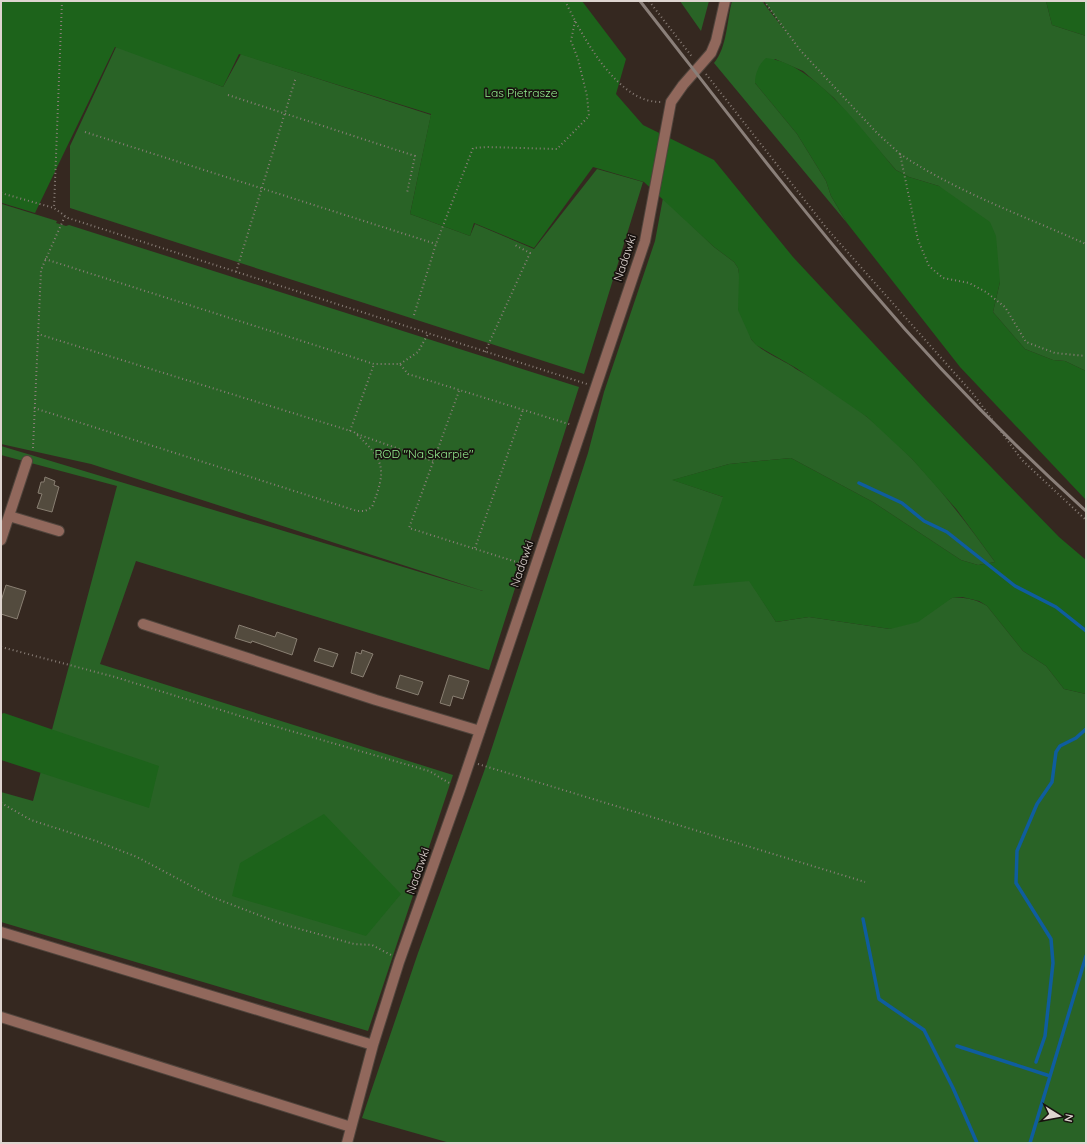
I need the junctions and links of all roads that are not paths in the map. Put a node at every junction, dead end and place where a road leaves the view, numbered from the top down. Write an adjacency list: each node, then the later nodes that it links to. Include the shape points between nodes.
1 (724, 1): 7 (street, Nadawki, via 711,53 671,102 645,241)
2 (27, 461): 3 (street)
3 (9, 516): 4 (street); 5 (street)
4 (59, 532)
5 (1, 540)
6 (143, 624): 7 (street)
7 (480, 731): 10 (street, Nadawki, via 399,962)
8 (1, 932): 10 (street)
9 (1, 1017): 11 (street)
10 (373, 1046): 11 (street, Nadawki)
11 (351, 1127): 12 (street, Nadawki)
12 (347, 1143)

